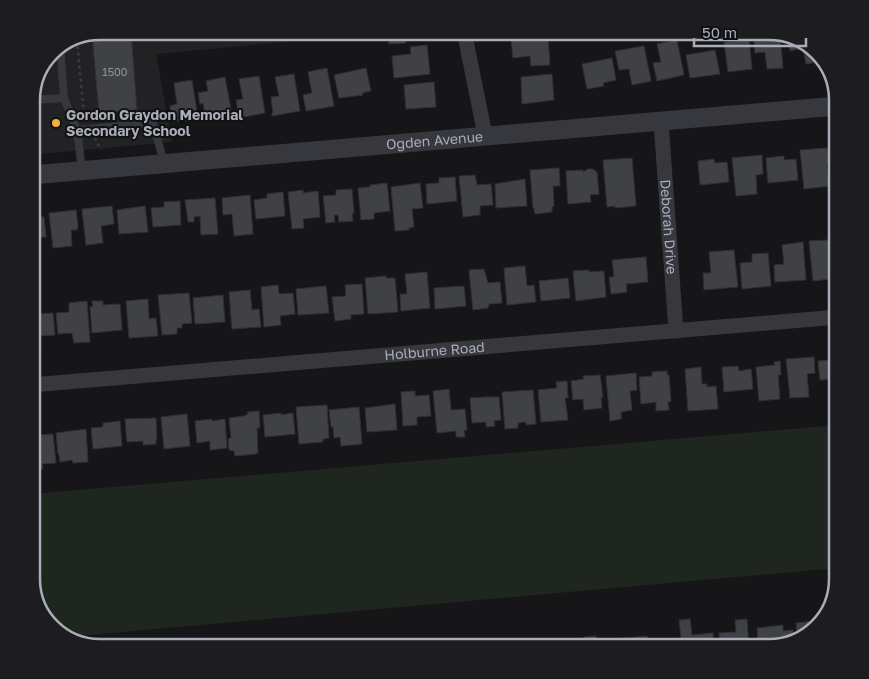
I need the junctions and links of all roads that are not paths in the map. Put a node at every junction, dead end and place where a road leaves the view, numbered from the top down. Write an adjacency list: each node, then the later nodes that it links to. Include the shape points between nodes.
1 (466, 40): 8 (street)
2 (61, 55): 3 (lane)
3 (64, 98): 4 (lane); 7 (lane)
4 (40, 99)
5 (829, 107): 6 (street, Ogden Avenue)
6 (661, 122): 8 (street, Ogden Avenue); 13 (street, Deborah Drive)
7 (78, 130): 9 (lane, via 152,123); 10 (lane)
8 (485, 135): 9 (street, Ogden Avenue)
9 (164, 164): 10 (street, Ogden Avenue)
10 (82, 171): 11 (street, Ogden Avenue)
11 (40, 174)
12 (829, 318): 13 (street, Holburne Road)
13 (676, 331): 14 (street, Holburne Road)
14 (40, 384)

